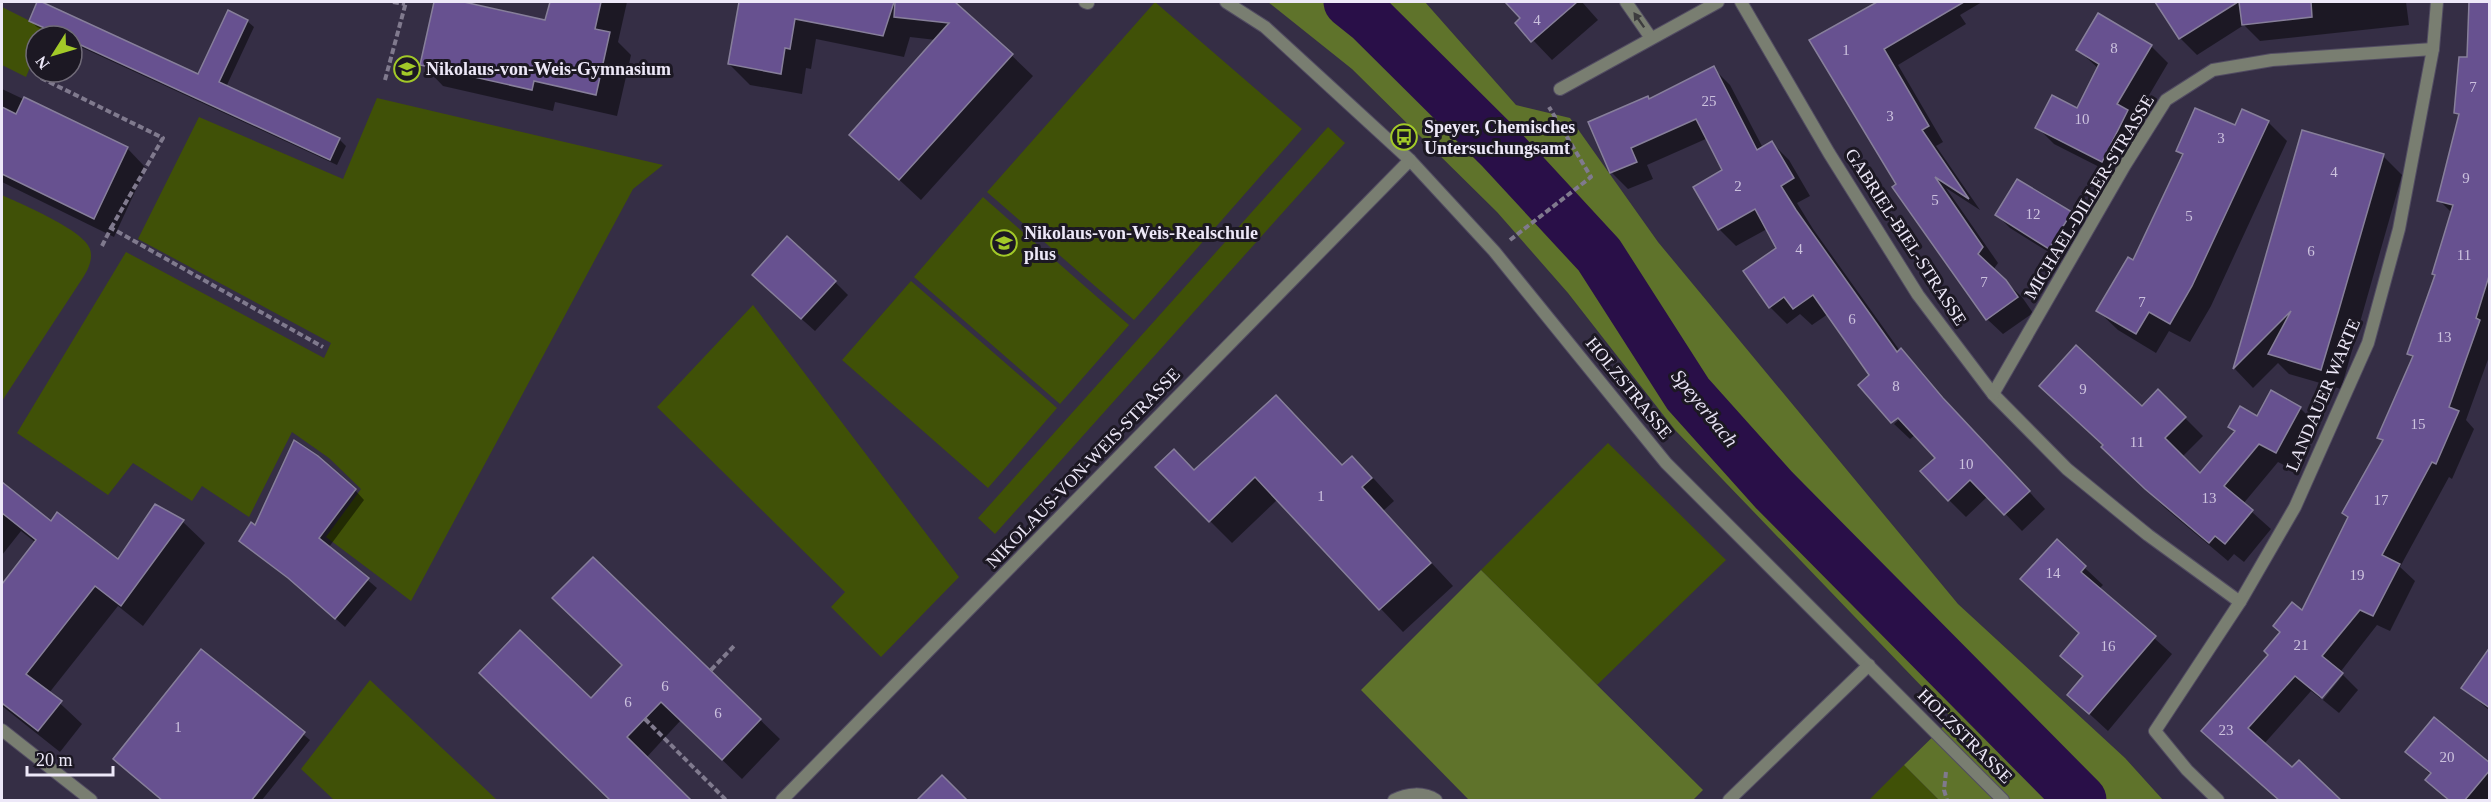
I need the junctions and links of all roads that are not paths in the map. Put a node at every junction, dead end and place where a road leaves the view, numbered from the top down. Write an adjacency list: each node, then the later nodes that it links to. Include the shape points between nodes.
1 (1226, 2): 9 (street, HOLZSTRASSE, via 1265,27)
2 (1626, 2): 6 (street, one-way to 2)
3 (1718, 2): 6 (street)
4 (1741, 2): 10 (street, GABRIEL-BIEL-STRASSE, via 1918,295)
5 (2437, 2): 7 (street, LANDAUER WARTE)
6 (1652, 38): 8 (street)
7 (2433, 49): 10 (street, MICHAEL-DILLER-STRASSE, via 2272,60 2213,70 2166,100); 11 (street, LANDAUER WARTE, via 2399,229 2368,343 2295,507)
8 (1560, 89)
9 (1410, 160): 12 (street, HOLZSTRASSE, via 1494,251 1666,463); 15 (street, NIKOLAUS-VON-WEIS-STRASSE)
10 (1993, 394): 11 (street, GABRIEL-BIEL-STRASSE, via 2067,469 2148,536)
11 (2240, 602): 20 (street, LANDAUER WARTE, via 2155,731)
12 (1869, 665): 18 (street); 19 (street, HOLZSTRASSE)
13 (2, 730): 14 (street)
14 (91, 801)
15 (782, 801)
16 (1394, 801): 17 (street, via 1402,796 1427,794)
17 (1436, 801)
18 (1729, 801)
19 (2003, 801)
20 (2218, 801)

